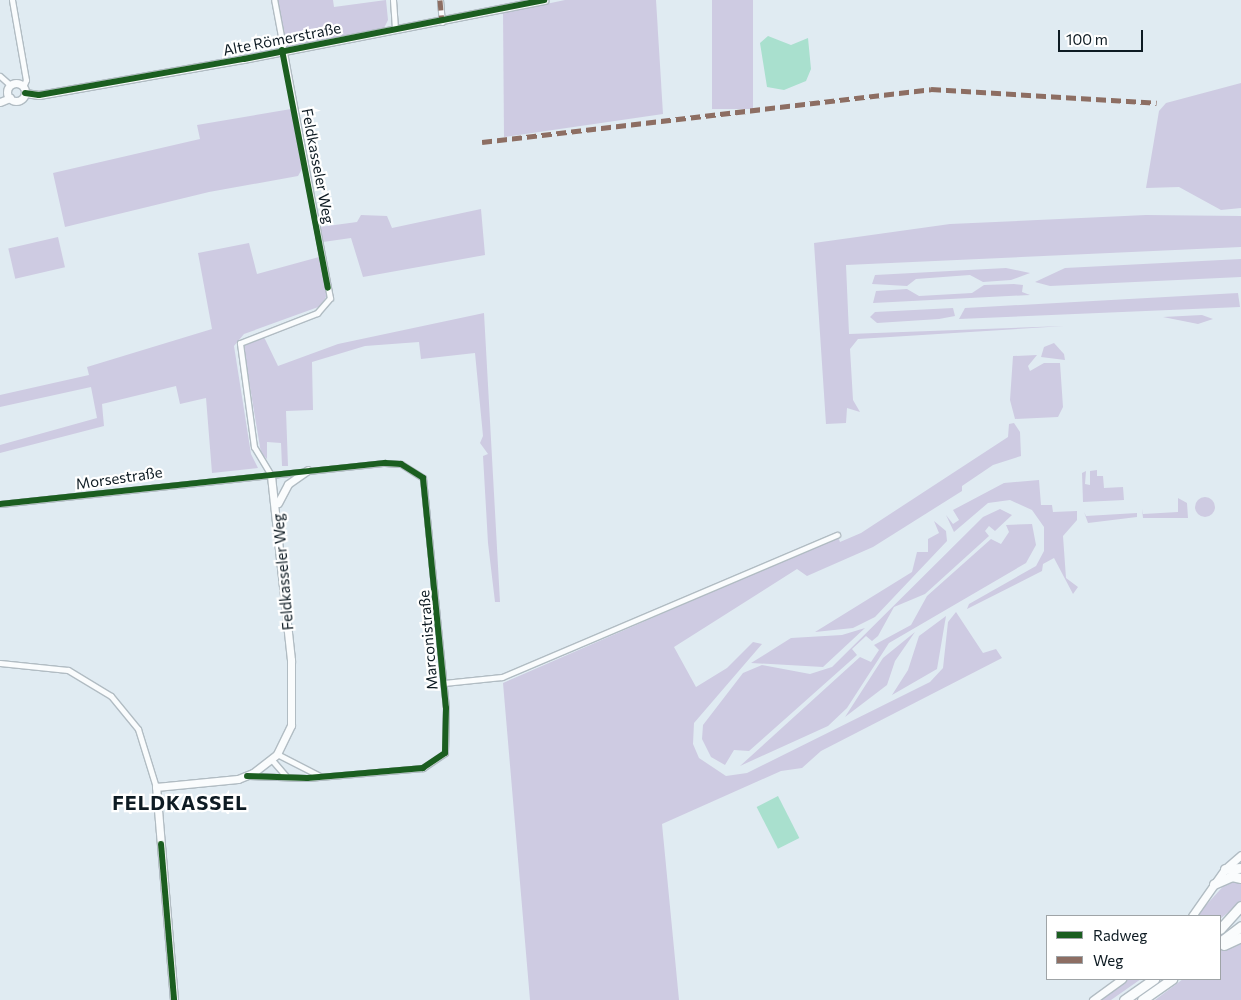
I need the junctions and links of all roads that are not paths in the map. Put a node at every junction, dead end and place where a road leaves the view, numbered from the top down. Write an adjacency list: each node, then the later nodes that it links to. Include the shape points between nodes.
1 (12, 0): 11 (street, via 26,80)
2 (274, 0): 8 (street, Feldkasseler Weg)
3 (393, 0): 7 (street)
4 (440, 0): 6 (street)
5 (544, 0): 6 (street, Alte Römerstraße)
6 (442, 22): 7 (street, Alte Römerstraße)
7 (395, 30): 8 (street, Alte Römerstraße)
8 (282, 50): 11 (street, Alte Römerstraße, via 39,96); 15 (street, Feldkasseler Weg, via 330,298 317,313 240,343 254,447)
9 (0, 76): 10 (street)
10 (10, 85): 11 (street, Alte Römerstraße); 12 (street)
11 (24, 90): 12 (street, Alte Römerstraße, via 17,101)
12 (10, 98): 13 (street, Alte Römerstraße)
13 (0, 102)
14 (308, 470): 15 (street, Marconistraße); 17 (street, via 288,484); 20 (street, Marconistraße, via 401,464 423,478)
15 (271, 475): 16 (street, Morsestraße); 17 (street, Feldkasseler Weg)
16 (0, 504)
17 (277, 506): 21 (street, Feldkasseler Weg, via 292,696 291,725)
18 (837, 535): 20 (street, Marconistraße, via 510,674)
19 (0, 663): 25 (street, via 46,664 68,670 111,696 138,728)
20 (444, 683): 24 (street, Marconistraße, via 448,734 440,760 423,768)
21 (275, 757): 22 (street); 23 (street); 24 (street, Marconistraße, via 305,772)
22 (247, 776): 23 (street, Marconistraße); 25 (street)
23 (288, 777): 24 (street, Marconistraße)
24 (326, 777)
25 (156, 787): 43 (street)
26 (1241, 855): 28 (street)
27 (1241, 868): 28 (highway)
28 (1225, 869): 30 (street)
29 (1241, 878): 30 (highway, via 1232,876)
30 (1214, 884): 33 (street)
31 (1241, 906): 35 (highway)
32 (1241, 912): 36 (highway)
33 (1193, 915)
34 (1241, 926): 38 (highway)
35 (1221, 928)
36 (1221, 928)
37 (1241, 937): 39 (highway)
38 (1221, 941)
39 (1221, 947)
40 (1121, 980): 44 (street)
41 (1153, 980): 45 (highway)
42 (1171, 980): 46 (highway)
43 (174, 1000)
44 (1093, 1000)
45 (1124, 1000)
46 (1142, 1000)

